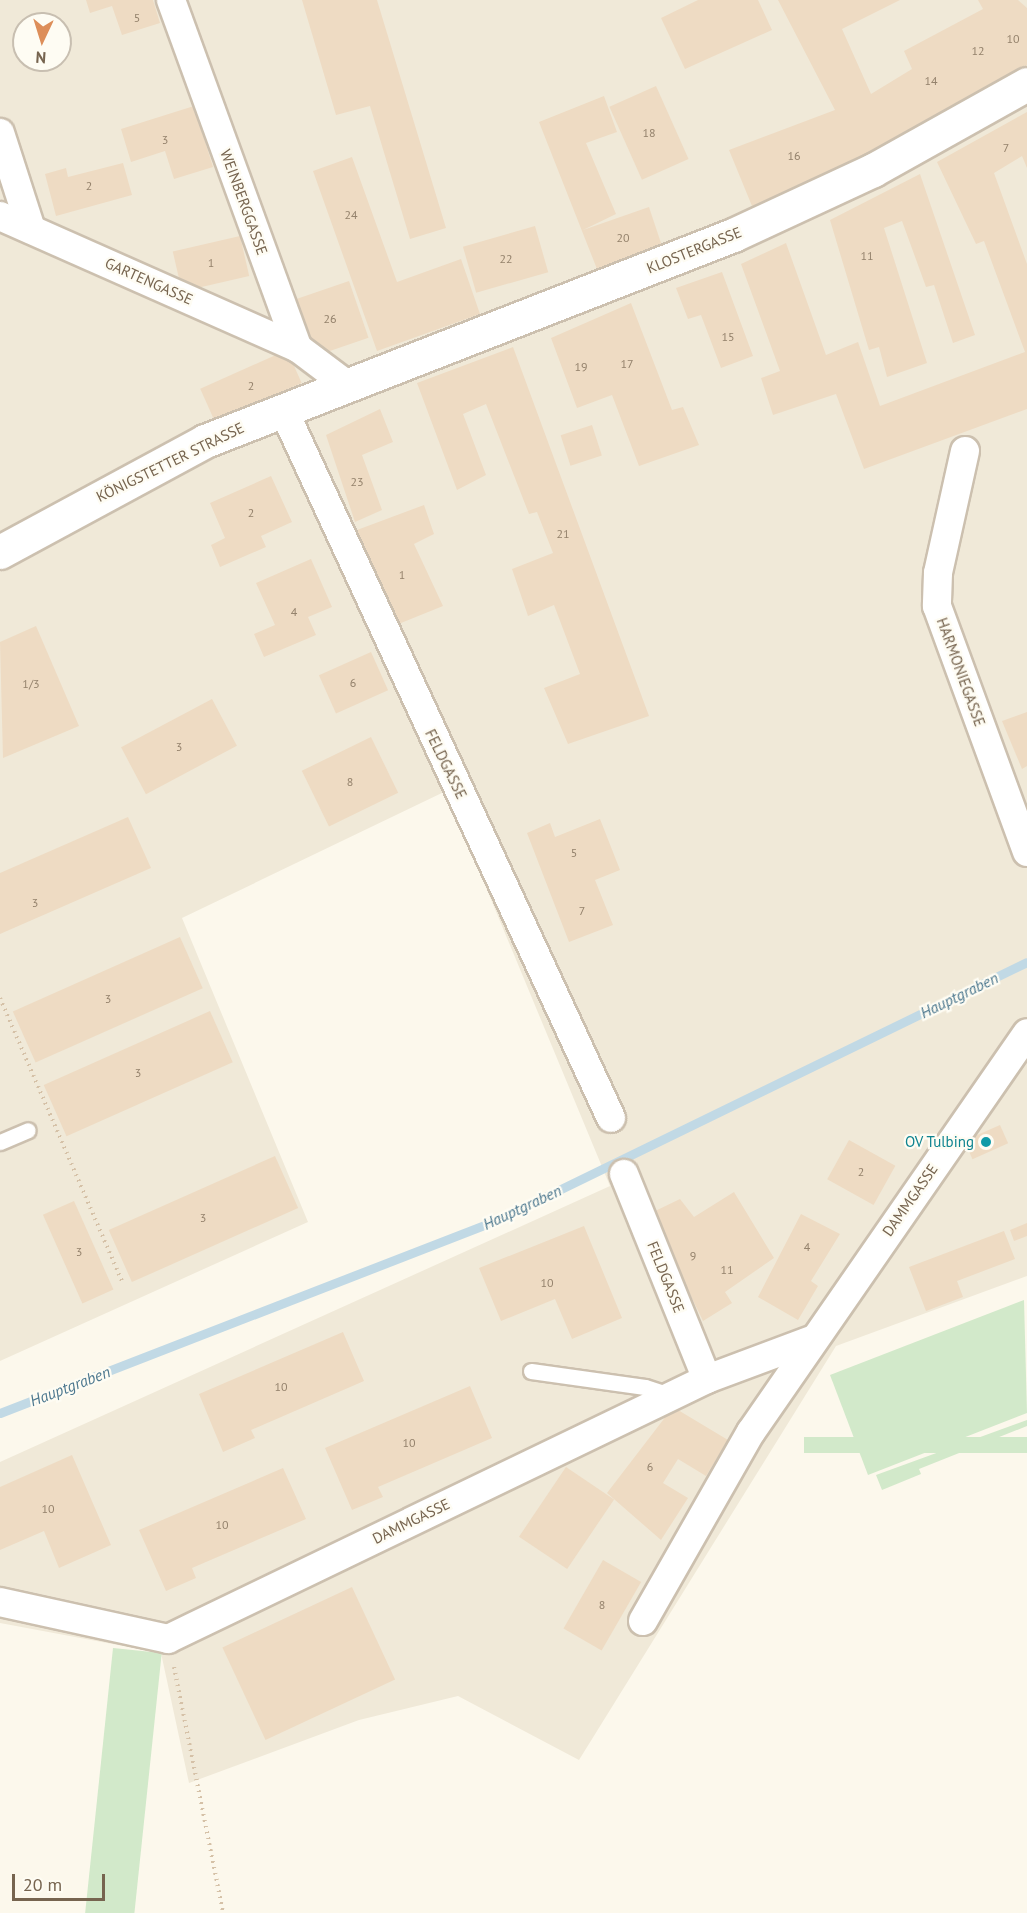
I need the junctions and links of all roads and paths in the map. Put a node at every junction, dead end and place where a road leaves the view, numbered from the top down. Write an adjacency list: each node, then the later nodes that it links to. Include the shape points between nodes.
1 (171, 0): 6 (street, WEINBERGGASSE)
2 (1027, 84): 7 (main road, KLOSTERGASSE, via 873,170 733,236)
3 (0, 133): 5 (street)
4 (0, 216): 5 (street, GARTENGASSE)
5 (31, 229): 6 (street, GARTENGASSE)
6 (298, 348): 7 (street)
7 (346, 384): 8 (main road, KÖNIGSTETTER STRASSE)
8 (283, 409): 10 (main road, KÖNIGSTETTER STRASSE, via 205,441); 14 (street, FELDGASSE)
9 (965, 451): 11 (street, HARMONIEGASSE, via 938,573 937,606)
10 (0, 552)
11 (1027, 852)
12 (0, 998): 18 (path)
13 (1027, 1033): 19 (street, DAMMGASSE)
14 (611, 1118)
15 (28, 1130): 16 (lane)
16 (0, 1142)
17 (624, 1174): 21 (street, FELDGASSE)
18 (123, 1284)
19 (814, 1339): 21 (street, DAMMGASSE); 24 (street, DAMMGASSE, via 751,1432)
20 (531, 1371): 22 (lane, via 645,1387)
21 (707, 1379): 22 (street, DAMMGASSE)
22 (672, 1396): 25 (street, DAMMGASSE)
23 (0, 1602): 25 (street)
24 (643, 1621)
25 (168, 1639): 26 (path)
26 (224, 1913)

